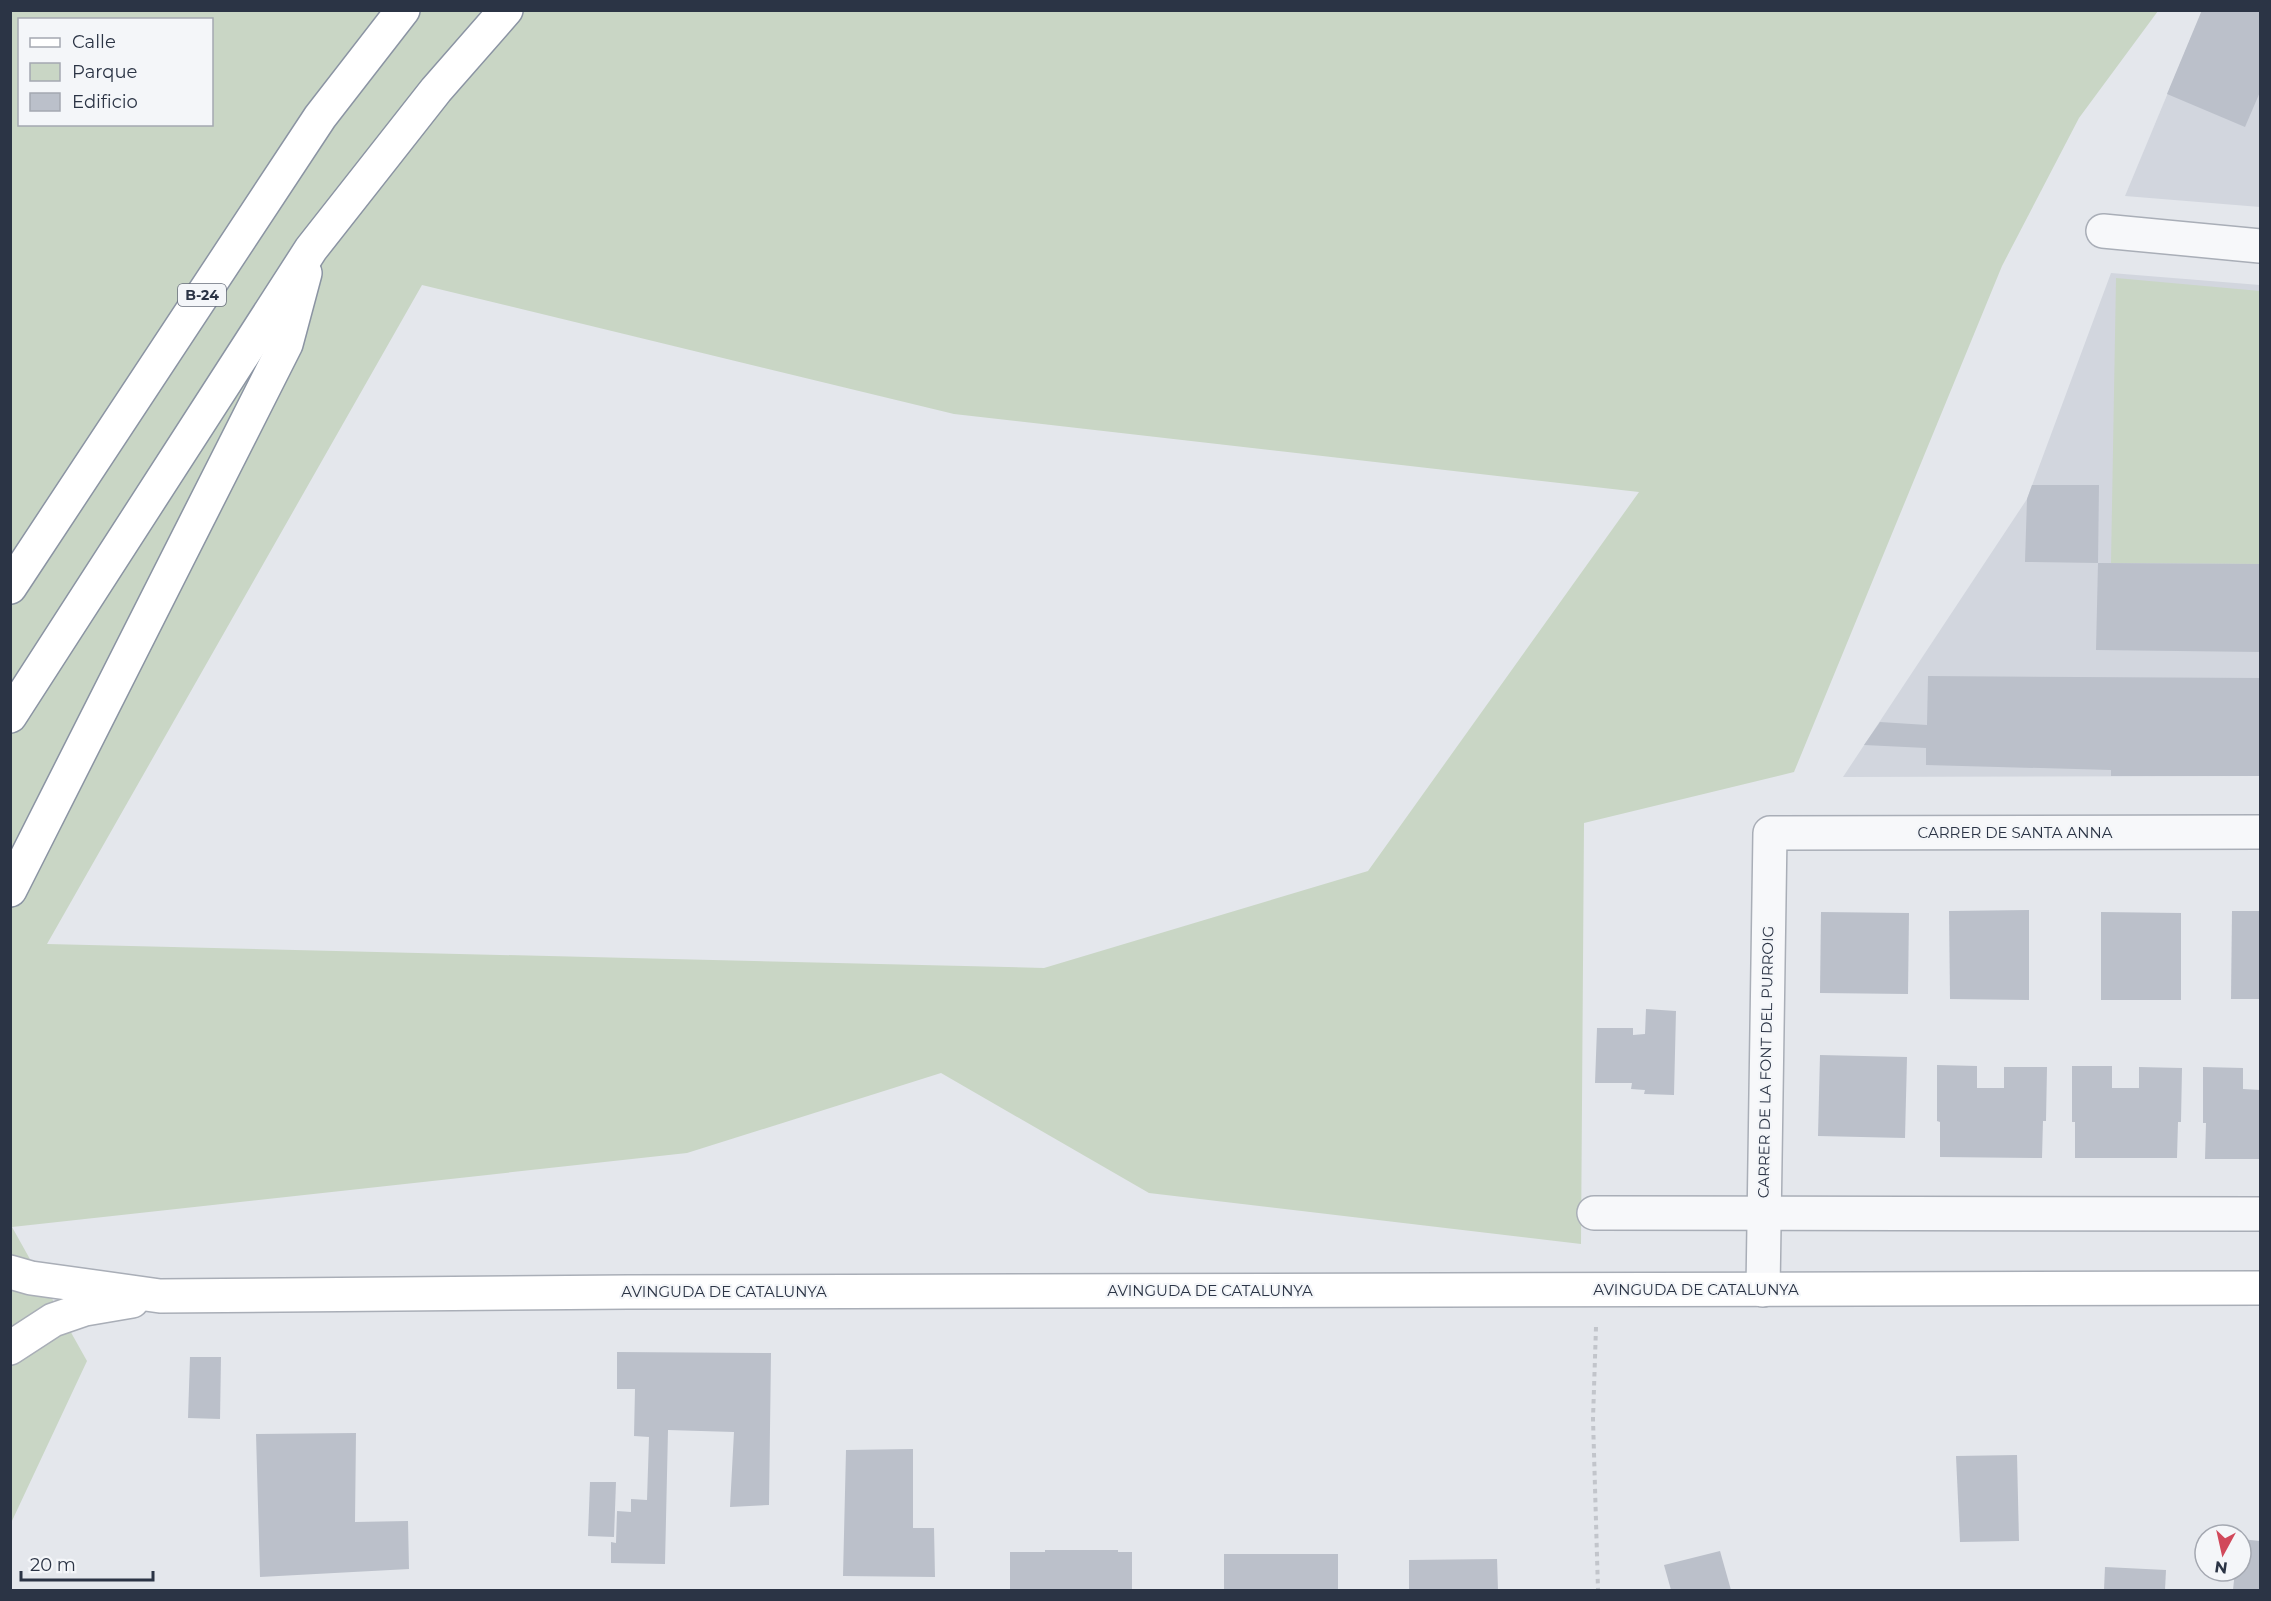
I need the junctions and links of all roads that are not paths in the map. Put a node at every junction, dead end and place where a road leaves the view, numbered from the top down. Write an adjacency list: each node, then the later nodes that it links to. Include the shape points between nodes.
1 (403, 10): 6 (main road, B-24, via 320,117)
2 (506, 10): 5 (main road, via 436,90)
3 (2103, 231): 4 (street)
4 (2260, 246)
5 (311, 249): 7 (main road); 10 (main road, via 286,344)
6 (10, 587)
7 (10, 716)
8 (2260, 832): 9 (street, CARRER DE SANTA ANNA)
9 (1770, 833): 12 (street, CARRER DE LA FONT DEL PURROIG)
10 (10, 890)
11 (1594, 1213): 12 (street)
12 (1764, 1213): 13 (street); 16 (street, CARRER DE LA FONT DEL PURROIG)
13 (2260, 1215)
14 (10, 1272): 17 (main road, AVINGUDA DE CATALUNYA)
15 (2260, 1288): 16 (main road, AVINGUDA DE CATALUNYA)
16 (1763, 1290): 17 (main road, AVINGUDA DE CATALUNYA)
17 (160, 1296): 18 (main road, AVINGUDA DE CATALUNYA, via 85,1309 53,1320)
18 (10, 1348)

